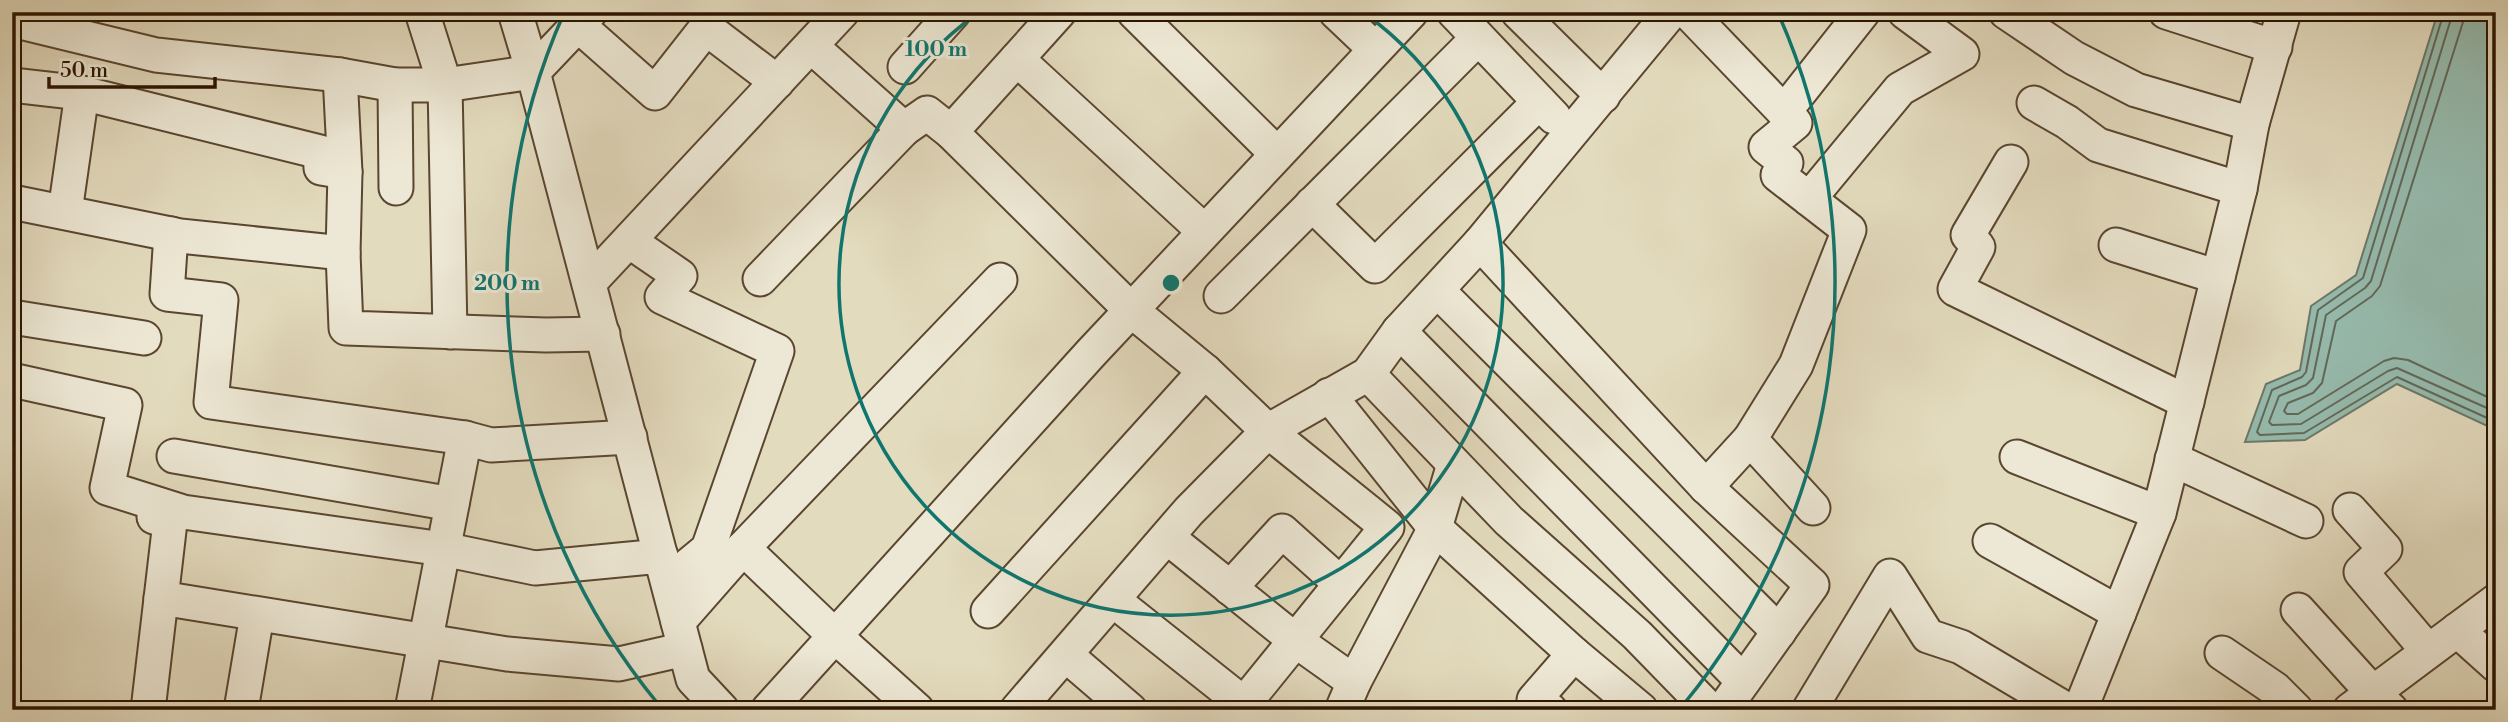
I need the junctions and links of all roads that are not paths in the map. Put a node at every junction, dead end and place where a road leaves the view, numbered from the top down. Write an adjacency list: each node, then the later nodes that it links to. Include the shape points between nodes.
1 (422, 12): 30 (street)
2 (515, 12): 25 (street)
3 (954, 12): 24 (street)
4 (1059, 12): 23 (street)
5 (1134, 12): 40 (street)
6 (1336, 12): 22 (street)
7 (1411, 12): 22 (street)
8 (1454, 12): 19 (street)
9 (1518, 12): 32 (street)
10 (1863, 12): 35 (street)
11 (1905, 12): 45 (street, via 1962,54 1900,89)
12 (2006, 12): 36 (street, via 2074,58 2136,90)
13 (2166, 12): 21 (street)
14 (2284, 12): 21 (street)
15 (1672, 13): 32 (street); 35 (street)
16 (837, 14): 20 (street)
17 (584, 19): 25 (street); 27 (street, via 655,93 706,29)
18 (12, 20): 26 (street, via 156,55)
19 (1478, 38): 33 (street); 47 (street)
20 (811, 46): 27 (street); 37 (street)
21 (2275, 47): 36 (street)
22 (1375, 49): 40 (street)
23 (1017, 59): 38 (street); 49 (street)
24 (905, 67)
25 (533, 72): 30 (street); 58 (street)
26 (340, 75): 29 (street); 42 (street)
27 (778, 82): 51 (street)
28 (12, 85): 31 (street)
29 (395, 85): 30 (street); 43 (street)
30 (445, 85): 64 (street)
31 (82, 93): 42 (street, via 320,152 321,168); 48 (street)
32 (1603, 96): 39 (street)
33 (1539, 102): 39 (street); 47 (street, via 1375,266)
34 (2034, 103): 44 (street, via 2098,145)
35 (1784, 112): 45 (street, via 1795,123 1766,147 1786,163 1778,174)
36 (2252, 124): 44 (street)
37 (904, 129): 38 (street, via 927,113); 56 (street)
38 (951, 132): 61 (street)
39 (1571, 134): 52 (street)
40 (1277, 153): 49 (street)
41 (2011, 162): 71 (street, via 1968,235 1978,247 1955,289)
42 (345, 172): 54 (street)
43 (396, 188)
44 (2240, 189): 55 (street)
45 (1809, 199): 75 (street, via 1849,230 1796,365)
46 (12, 202): 48 (street)
47 (1312, 204): 60 (street)
48 (65, 212): 50 (street)
49 (1204, 231): 61 (street)
50 (171, 234): 54 (street); 74 (street, via 167,294 221,300 211,402)
51 (629, 241): 58 (street); 92 (street, via 680,276 662,297 777,351 708,549)
52 (1480, 243): 59 (street); 80 (street)
53 (2116, 246): 55 (street)
54 (343, 253): 64 (street, via 346,328)
55 (2218, 277): 71 (street)
56 (760, 279)
57 (1000, 280): 90 (street)
58 (589, 283): 65 (street)
59 (1438, 291): 63 (street); 103 (street)
60 (1220, 296)
61 (1131, 310): 67 (street); 105 (street)
62 (12, 317): 66 (street)
63 (1399, 331): 68 (street); 113 (street)
64 (450, 332): 65 (street)
65 (603, 334): 73 (street)
66 (144, 338)
67 (1205, 371): 72 (street); 99 (street)
68 (1368, 374): 70 (street); 79 (street)
69 (12, 380): 81 (street, via 125,405 107,488)
70 (1329, 395): 72 (street); 87 (street)
71 (2187, 401): 78 (street)
72 (1268, 431): 88 (street); 93 (street, via 1387,527)
73 (629, 437): 74 (street, via 491,445); 92 (street)
74 (465, 438): 82 (street)
75 (1749, 439): 80 (street); 83 (street)
76 (174, 456): 82 (street)
77 (2017, 457): 85 (street)
78 (2172, 459): 85 (street); 86 (street)
79 (1454, 464): 87 (street); 127 (street)
80 (1706, 487): 103 (street, via 1812,585)
81 (157, 504): 91 (street, via 183,512); 95 (street, via 154,517 170,522)
82 (452, 504): 91 (street)
83 (1812, 508)
84 (2350, 510): 108 (street, via 2385,550 2361,572)
85 (2159, 513): 100 (street)
86 (2306, 521)
87 (1435, 528): 110 (street); 114 (street)
88 (1167, 537): 94 (street); 96 (street)
89 (1990, 541): 100 (street)
90 (743, 548): 104 (street); 105 (street)
91 (443, 549): 92 (street, via 535,568); 107 (street)
92 (664, 569): 104 (street)
93 (1341, 584): 94 (street, via 1282,531); 106 (street)
94 (1230, 588): 106 (street)
95 (161, 598): 101 (street); 117 (street)
96 (1113, 600): 111 (street); 116 (street)
97 (2496, 601): 102 (street)
98 (2298, 610): 115 (street)
99 (988, 611)
100 (2119, 613): 131 (street)
101 (257, 615): 107 (street); 118 (street)
102 (2457, 630): 108 (street); 112 (street)
103 (1779, 632): 113 (street)
104 (682, 635): 107 (street, via 619,664); 120 (street, via 693,679)
105 (836, 637): 121 (street); 122 (street)
106 (1295, 640): 114 (street); 116 (street)
107 (425, 642): 119 (street)
108 (2428, 651): 115 (street)
109 (2222, 653): 132 (street, via 2275,689)
110 (1574, 654): 125 (street, via 1534,700); 126 (street)
111 (1066, 655): 123 (street); 124 (street)
112 (2496, 665)
113 (1743, 681): 128 (street)
114 (1348, 696)
115 (2371, 704)
116 (1242, 707)
117 (152, 709)
118 (241, 710)
119 (412, 710)
120 (722, 710)
121 (768, 710)
122 (917, 710)
123 (1017, 710)
124 (1130, 710)
125 (1550, 710)
126 (1641, 710)
127 (1710, 710)
128 (1723, 710)
129 (1809, 710): 130 (street, via 1889,576 1928,636 1961,647)
130 (2067, 710)
131 (2080, 710)
132 (2296, 710)

